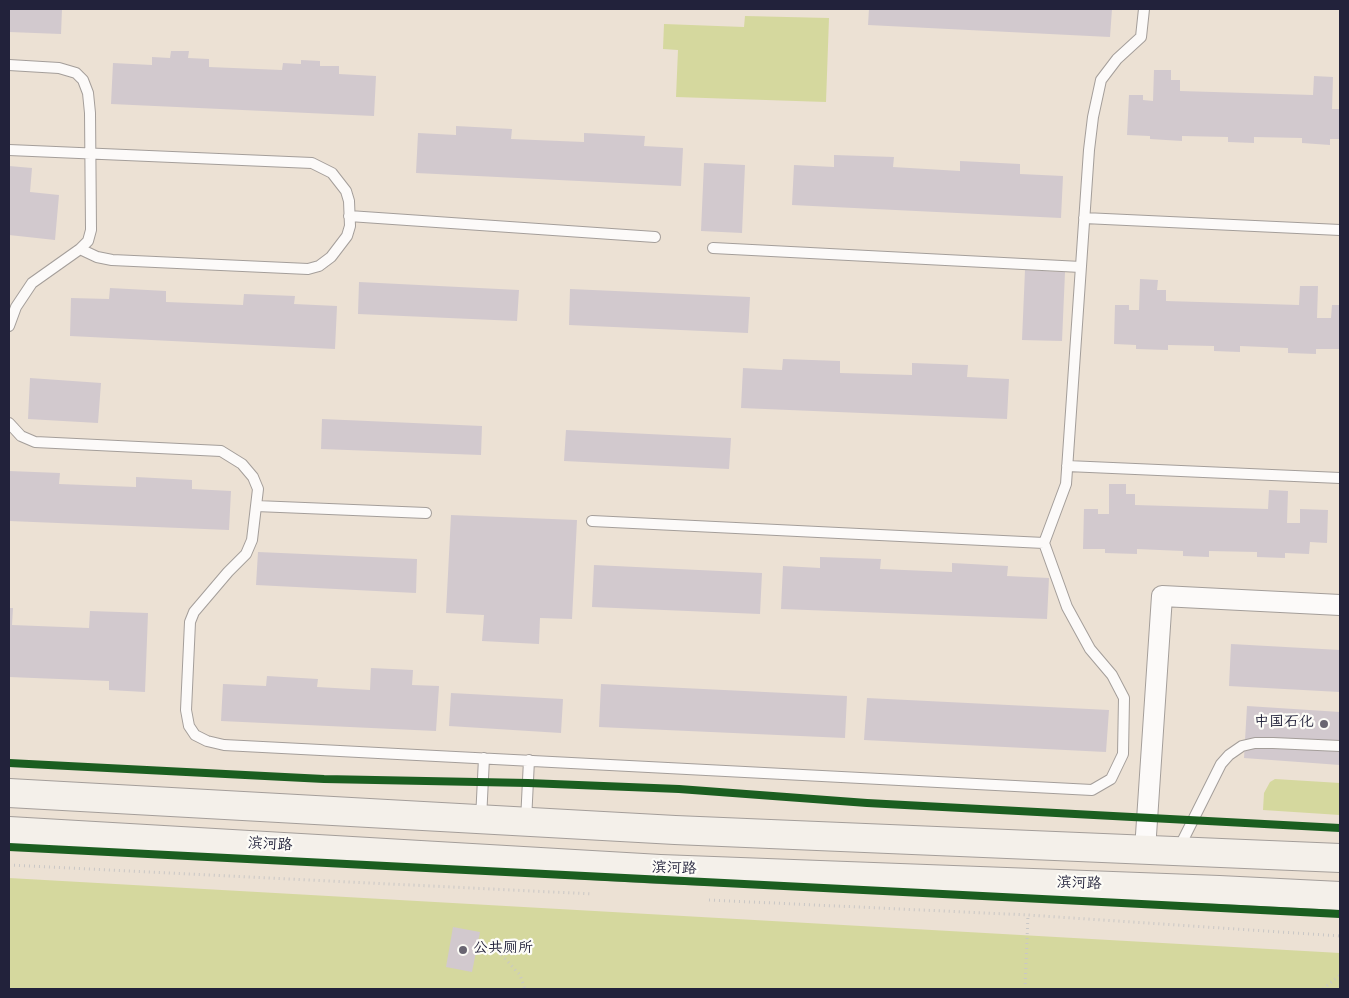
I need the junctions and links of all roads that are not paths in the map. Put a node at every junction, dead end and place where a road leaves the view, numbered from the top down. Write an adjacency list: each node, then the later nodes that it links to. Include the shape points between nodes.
1 (1144, 9): 6 (lane, via 1141,36 1101,80 1093,117)
2 (9, 65): 4 (lane, via 76,72 88,93)
3 (9, 150): 4 (lane)
4 (91, 155): 5 (lane, via 312,163 332,173 340,182 349,201); 10 (lane, via 91,230 88,241)
5 (349, 216): 8 (lane); 10 (lane, via 350,226 340,247 319,266 308,268 112,260)
6 (1084, 218): 7 (lane); 11 (lane)
7 (1340, 230)
8 (655, 237)
9 (712, 248): 11 (lane)
10 (80, 249): 12 (lane, via 32,284 16,308)
11 (1081, 267): 14 (lane)
12 (9, 326)
13 (9, 423): 16 (lane, via 34,442 221,451 242,464 253,477 258,489)
14 (1067, 466): 15 (lane); 19 (lane, via 1066,484)
15 (1340, 478)
16 (256, 506): 17 (lane); 22 (lane, via 252,540 246,554 194,612 190,622 186,710 188,726 195,735 224,745)
17 (426, 513)
18 (592, 521): 19 (lane)
19 (1044, 543): 23 (lane, via 1067,607 1090,649 1112,675 1124,698 1123,754 1111,779 1092,790)
20 (1340, 605): 28 (street, via 1162,596)
21 (1340, 746): 29 (lane, via 1255,743 1229,754)
22 (484, 758): 23 (lane); 25 (lane)
23 (528, 760): 26 (lane)
24 (9, 793): 25 (main road)
25 (481, 819): 26 (main road)
26 (526, 822): 28 (main road)
27 (9, 830): 31 (main road, 滨河路, via 660,869)
28 (1145, 850): 29 (main road)
29 (1177, 851): 30 (main road)
30 (1340, 858)
31 (1340, 896)

